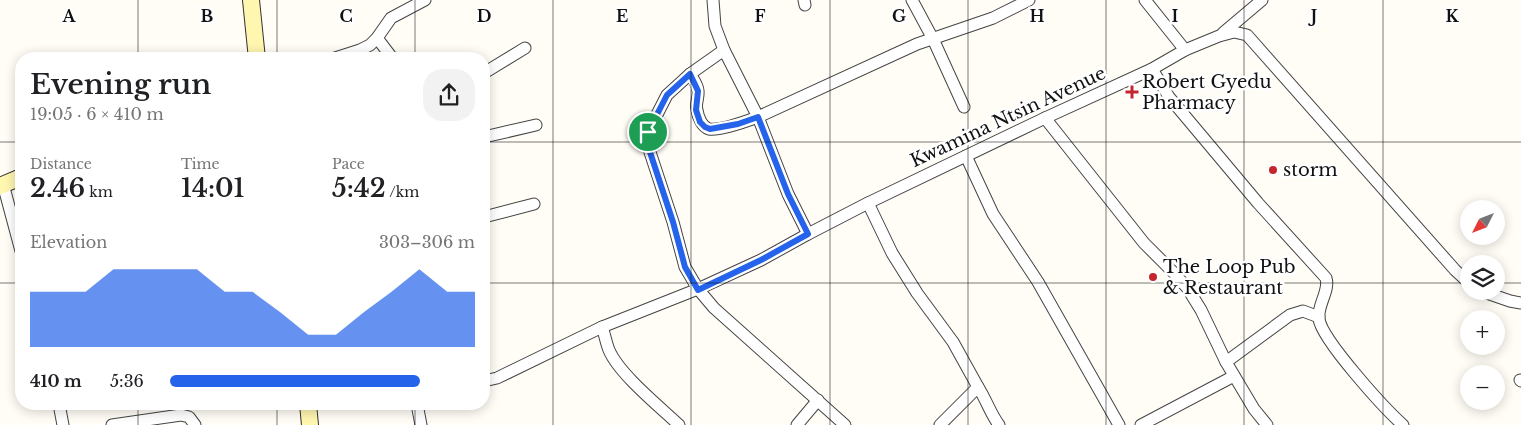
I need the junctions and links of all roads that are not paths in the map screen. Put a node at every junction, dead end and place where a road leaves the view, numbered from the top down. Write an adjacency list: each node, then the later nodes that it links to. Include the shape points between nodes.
1 (250, 0): 14 (street)
2 (425, 0): 9 (street, via 391,18)
3 (713, 0): 12 (street, via 715,26)
4 (912, 0): 10 (street)
5 (1029, 0): 10 (street, via 993,18)
6 (1145, 0): 13 (street)
7 (1262, 0): 8 (street)
8 (1219, 36): 13 (street, Kwamina Ntsin Avenue); 33 (street, Kwamina Ntsin Avenue, via 1234,32 1247,35)
9 (377, 38): 15 (street); 16 (street)
10 (933, 39): 20 (street); 21 (street)
11 (525, 48): 17 (street)
12 (724, 50): 19 (street); 21 (street)
13 (1185, 50): 18 (street, Kwamina Ntsin Avenue)
14 (256, 52)
15 (354, 52)
16 (388, 52)
17 (490, 69)
18 (1152, 69): 22 (street, Kwamina Ntsin Avenue); 37 (street, via 1176,105 1258,204 1326,278)
19 (690, 74): 21 (street, via 698,91 696,110 705,127 738,124); 34 (street, via 667,95 646,140 685,267)
20 (964, 107)
21 (758, 117): 32 (street, via 788,194)
22 (1045, 118): 25 (street, Kwamina Ntsin Avenue); 39 (street, via 1144,243 1188,289)
23 (536, 125): 24 (street)
24 (490, 136)
25 (966, 156): 28 (street, Kwamina Ntsin Avenue); 57 (street, via 993,214 1038,282)
26 (15, 180): 27 (street)
27 (2, 185): 31 (street)
28 (868, 203): 32 (street, Kwamina Ntsin Avenue); 42 (street, via 892,253 917,294 953,342)
29 (534, 204): 30 (street)
30 (490, 215)
31 (15, 230)
32 (808, 234): 34 (street, Kwamina Ntsin Avenue)
33 (1460, 275)
34 (698, 290): 38 (street, Kwamina Ntsin Avenue); 43 (street)
35 (1505, 299): 36 (street)
36 (1521, 303)
37 (1319, 317): 39 (street, via 1303,311 1290,315); 60 (street, via 1338,352)
38 (602, 327): 41 (street, Kwamina Ntsin Avenue); 52 (street, via 619,365)
39 (1226, 362): 40 (street)
40 (1234, 376): 58 (street); 59 (street)
41 (490, 380)
42 (978, 387): 55 (street); 56 (street)
43 (818, 400): 53 (street); 54 (street)
44 (60, 410): 48 (street)
45 (309, 410): 50 (street)
46 (419, 410): 51 (street)
47 (192, 421): 49 (street, via 181,415)
48 (63, 425)
49 (112, 425)
50 (310, 425)
51 (421, 425)
52 (679, 425)
53 (797, 425)
54 (845, 425)
55 (940, 425)
56 (999, 425)
57 (1119, 425)
58 (1141, 425)
59 (1267, 425)
60 (1403, 425)

